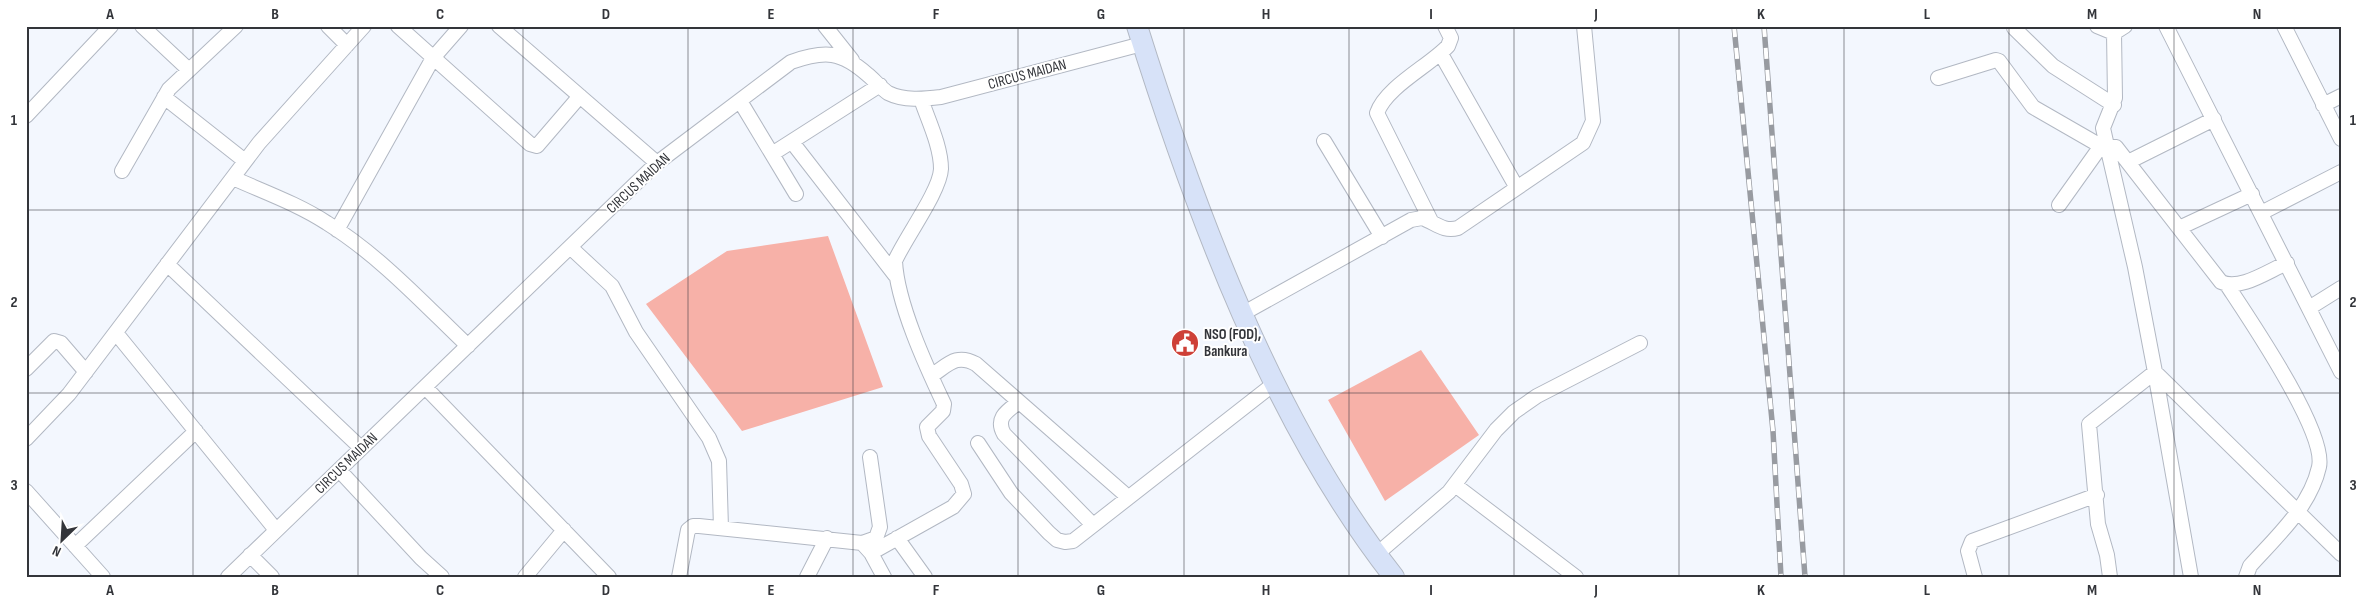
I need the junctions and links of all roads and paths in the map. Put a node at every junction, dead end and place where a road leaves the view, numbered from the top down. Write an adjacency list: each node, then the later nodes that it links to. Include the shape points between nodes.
1 (111, 26): 32 (street)
2 (236, 26): 22 (street)
3 (328, 26): 18 (street)
4 (364, 26): 18 (street)
5 (398, 26): 20 (street)
6 (461, 26): 20 (street)
7 (825, 26): 21 (street)
8 (1445, 26): 19 (street, via 1451,38)
9 (1584, 26): 45 (street, via 1593,121 1590,132 1583,143)
10 (2096, 26): 16 (street)
11 (2166, 26): 33 (street)
12 (2284, 26): 30 (street)
13 (145, 27): 22 (street)
14 (504, 28): 25 (street)
15 (2014, 28): 31 (street, via 2053,66)
16 (2120, 30): 31 (street)
17 (1140, 35): 28 (street, CIRCUS MAIDAN, via 941,97); 61 (street, via 1191,184)
18 (347, 45): 39 (street)
19 (1441, 54): 45 (street); 50 (street, via 1399,86 1377,113)
20 (434, 58): 25 (street, via 521,137 537,146); 52 (street)
21 (852, 60): 24 (street, CIRCUS MAIDAN); 29 (street, CIRCUS MAIDAN, via 834,54 812,55 791,62)
22 (189, 70): 27 (street)
23 (1938, 78): 37 (street, via 1999,61 2033,107)
24 (880, 85): 28 (street, CIRCUS MAIDAN, via 888,93); 35 (street)
25 (580, 96): 41 (street)
26 (2341, 96): 30 (street)
27 (164, 97): 39 (street); 42 (street)
28 (921, 99): 57 (street, via 941,170 937,185 895,261)
29 (740, 101): 38 (street); 41 (street, CIRCUS MAIDAN)
30 (2323, 104): 34 (street)
31 (2114, 105): 37 (street, via 2102,128)
32 (26, 116)
33 (2214, 119): 40 (street); 47 (street)
34 (2341, 139)
35 (792, 142): 38 (street); 57 (street)
36 (1324, 142): 53 (street)
37 (2105, 147): 40 (street, via 2116,147); 48 (street); 67 (street, via 2133,258)
38 (772, 154): 46 (street)
39 (245, 161): 44 (street)
40 (2128, 162): 51 (street)
41 (657, 163): 54 (street, CIRCUS MAIDAN)
42 (122, 171)
43 (2341, 172): 49 (street)
44 (233, 178): 52 (street); 55 (street)
45 (1517, 188): 50 (street, via 1458,228 1449,230)
46 (796, 194)
47 (2252, 194): 49 (street); 51 (street)
48 (2059, 205)
49 (2261, 213): 56 (street)
50 (1431, 222): 53 (street, via 1422,218 1412,220)
51 (2179, 228): 58 (street, via 2215,277)
52 (337, 230): 64 (street, via 392,273)
53 (1382, 237): 61 (street)
54 (570, 247): 64 (street, CIRCUS MAIDAN); 85 (street, via 619,295 636,332 709,438 719,461)
55 (167, 264): 62 (street); 76 (street)
56 (2287, 264): 58 (street, via 2239,284); 60 (street)
57 (896, 275): 69 (street)
58 (2227, 285): 83 (street, via 2267,345 2317,447 2319,467)
59 (2341, 288): 60 (street)
60 (2309, 308): 68 (street)
61 (1242, 314): 70 (street)
62 (116, 333): 66 (street); 73 (street)
63 (1640, 343): 79 (street, via 1537,396 1514,412 1496,430)
64 (468, 346): 71 (street, CIRCUS MAIDAN)
65 (26, 368): 66 (street, via 54,341 61,343)
66 (86, 372): 74 (street, via 50,416)
67 (2155, 372): 81 (street, via 2089,424); 83 (street); 109 (street)
68 (2341, 372)
69 (931, 376): 72 (street, via 958,358 967,359); 89 (street, via 944,404 943,411 927,428 929,436 961,484 964,494 954,507)
70 (1275, 383): 82 (street); 92 (street, via 1322,470)
71 (425, 387): 76 (street, CIRCUS MAIDAN); 87 (street)
72 (1019, 402): 82 (street); 84 (street, via 1001,418 1004,434)
73 (196, 431): 86 (street); 90 (street)
74 (26, 439)
75 (978, 443): 84 (street, via 1011,493 1057,540 1073,540)
76 (361, 448): 78 (street, CIRCUS MAIDAN)
77 (870, 457): 91 (street, via 880,527)
78 (339, 470): 86 (street, CIRCUS MAIDAN); 99 (street)
79 (1455, 485): 92 (street); 106 (street)
80 (26, 491): 90 (street)
81 (2097, 494): 107 (street, via 1972,541 1968,551); 108 (street, via 2099,529)
82 (1128, 497): 84 (street)
83 (2298, 512): 93 (street); 110 (street, via 2250,566)
84 (1093, 525)
85 (721, 528): 88 (street); 101 (street, via 693,526 688,530)
86 (276, 530): 94 (street, CIRCUS MAIDAN)
87 (564, 530): 95 (street); 100 (street)
88 (827, 538): 91 (street); 102 (street)
89 (897, 538): 91 (street); 104 (street)
90 (75, 546): 96 (street)
91 (867, 548): 103 (street)
92 (1377, 554): 105 (street)
93 (2341, 554)
94 (250, 555): 97 (street, CIRCUS MAIDAN); 98 (street)
95 (605, 575)
96 (103, 577)
97 (228, 577)
98 (272, 577)
99 (442, 577)
100 (525, 577)
101 (679, 577)
102 (807, 577)
103 (884, 577)
104 (925, 577)
105 (1394, 577)
106 (1576, 577)
107 (1975, 577)
108 (2110, 577)
109 (2191, 577)
110 (2246, 577)

